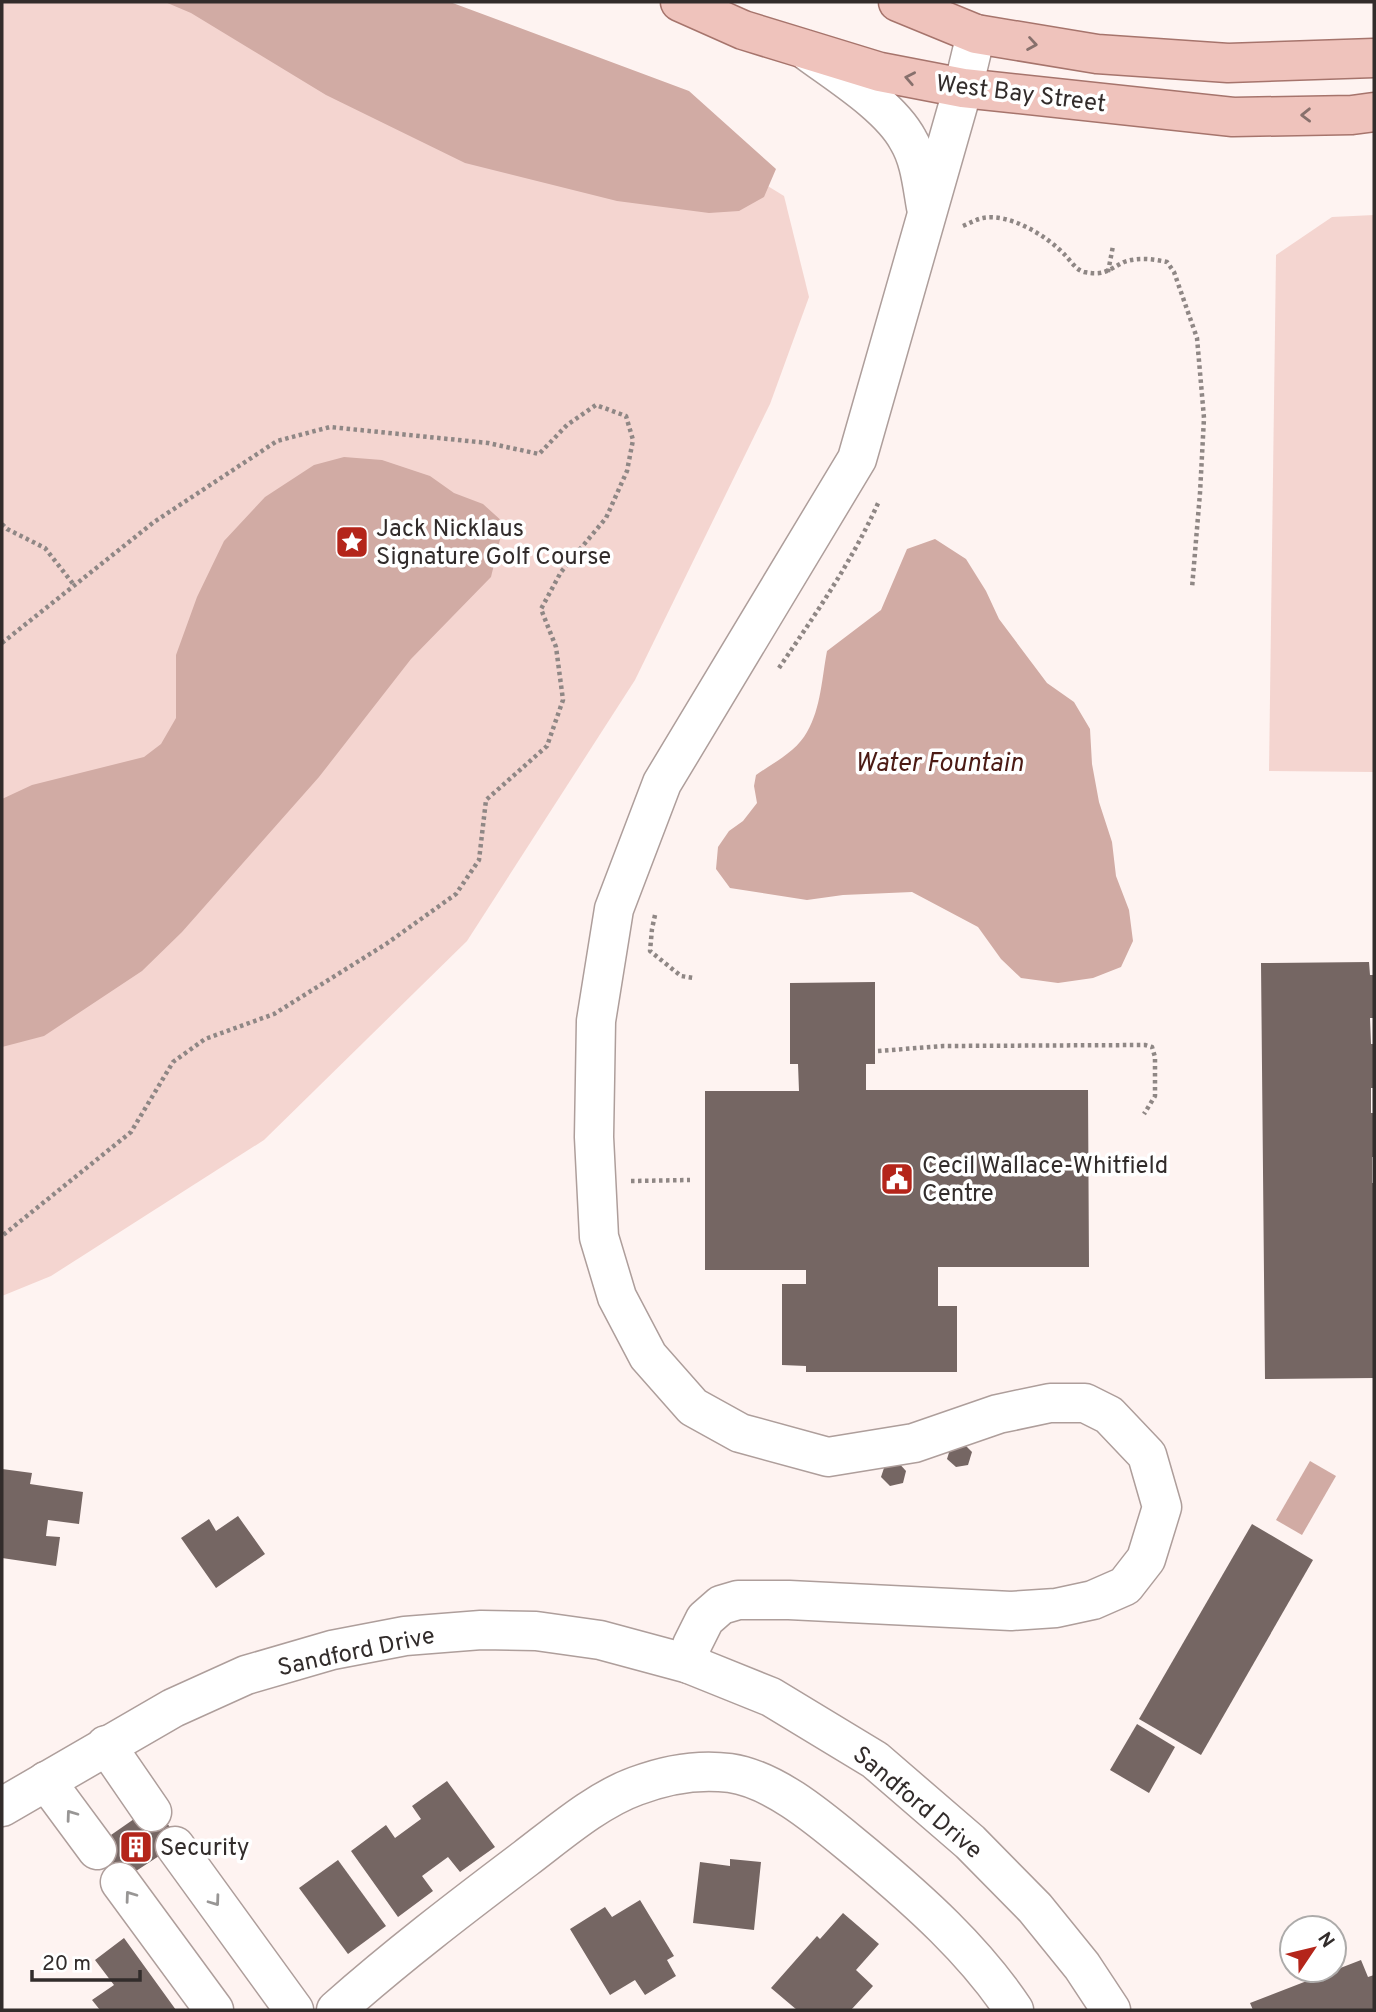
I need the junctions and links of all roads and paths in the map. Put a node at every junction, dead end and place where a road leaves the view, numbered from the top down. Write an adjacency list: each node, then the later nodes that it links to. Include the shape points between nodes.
1 (680, 2): 4 (main road, West Bay Street, via 743,30)
2 (898, 2): 3 (main road, West Bay Street)
3 (976, 34): 5 (main road, West Bay Street, one-way to 5, via 1097,54 1228,63); 6 (street)
4 (805, 49): 6 (main road, West Bay Street, one-way to 4, via 880,72); 8 (street, via 890,116 909,140)
5 (1374, 58)
6 (963, 88): 7 (main road, West Bay Street, one-way to 6, via 1233,117); 8 (street)
7 (1374, 112)
8 (927, 213): 22 (street, via 857,459 662,783 614,909 596,1021)
9 (962, 226): 11 (path, via 984,218 1009,219 1044,238 1080,271)
10 (1113, 246): 11 (path)
11 (1108, 272): 15 (path, via 1126,262 1149,258 1167,262 1197,338 1204,418)
12 (883, 491): 17 (path, via 814,617)
13 (2, 524): 14 (path, via 45,548)
14 (75, 585): 16 (path); 24 (path, via 154,522 277,441 330,428 488,443 539,454 567,425 596,405 626,416 633,440 627,471 606,518 561,572 541,609 556,647 563,700 547,746 486,800 479,860 456,894 274,1014 205,1039 173,1062 131,1132)
15 (1192, 587)
16 (2, 643)
17 (776, 672)
18 (657, 906): 19 (path, via 650,951 681,976)
19 (694, 978)
20 (878, 1051): 21 (path, via 943,1046 1145,1045 1152,1047 1155,1057 1155,1096)
21 (1144, 1114)
22 (596, 1180): 23 (path); 25 (street, via 598,1237 617,1297 648,1356 693,1407 740,1433 828,1457 914,1443 998,1414 1050,1403 1085,1403 1109,1415 1147,1455 1162,1507 1146,1559 1125,1586 1093,1600 1011,1611 738,1600 721,1605 705,1619 692,1645)
23 (690, 1180)
24 (2, 1236)
25 (689, 1664): 26 (street, Sandford Drive, via 600,1640 536,1632 481,1630 405,1636 332,1650 246,1675); 37 (street, Sandford Drive, via 771,1698 875,1760 970,1842 1035,1908)
26 (106, 1745): 27 (street, Sandford Drive); 29 (street)
27 (46, 1780): 28 (street, Sandford Drive); 31 (street, one-way to 27)
28 (2, 1807)
29 (152, 1812)
30 (175, 1846): 34 (street, one-way to 34)
31 (97, 1850)
32 (120, 1882): 33 (street, one-way to 32)
33 (214, 2010)
34 (294, 2010)
35 (336, 2010): 36 (street, via 452,1914 610,1798 657,1779 707,1772 757,1781 837,1833 944,1926)
36 (1014, 2010)
37 (1111, 2010)

